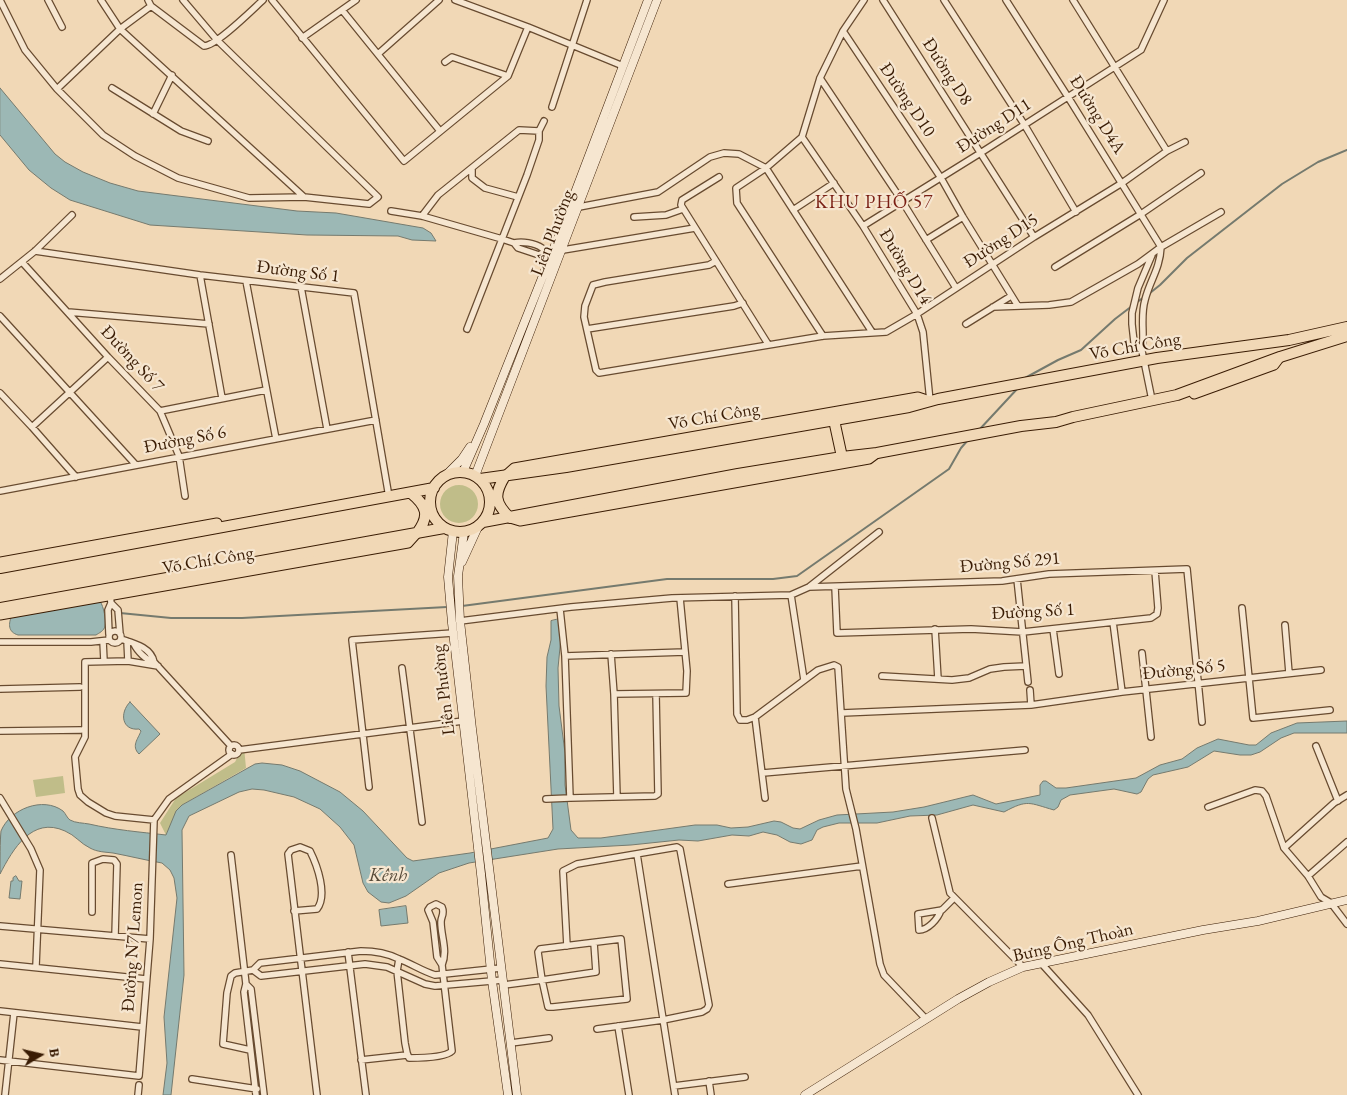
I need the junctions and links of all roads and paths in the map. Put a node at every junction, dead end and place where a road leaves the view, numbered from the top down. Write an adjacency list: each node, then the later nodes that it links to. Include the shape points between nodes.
1 (0, 0): 36 (street, via 25,50)
2 (48, 0): 21 (street)
3 (101, 0): 23 (street)
4 (183, 0): 26 (street)
5 (264, 0): 26 (street)
6 (272, 0): 25 (street)
7 (356, 0): 20 (street)
8 (440, 0): 28 (street)
9 (455, 0): 22 (street)
10 (587, 0): 27 (street)
11 (648, 0): 30 (street, Liên Phường)
12 (658, 0): 59 (street, Liên Phường)
13 (864, 0): 24 (street)
14 (883, 0): 48 (street, Đường D8)
15 (944, 0): 41 (street)
16 (1006, 0): 37 (street, Đường D4A)
17 (1073, 0): 31 (street)
18 (1164, 0): 31 (street, Đường D11, via 1141,50)
19 (150, 3): 23 (street); 26 (street, via 200,45 208,46)
20 (342, 10): 25 (street); 28 (street)
21 (62, 27)
22 (528, 27): 27 (street); 33 (street)
23 (120, 29): 32 (street); 36 (street)
24 (843, 31): 34 (street); 53 (street, Đường D10)
25 (302, 38): 42 (street, via 404,161)
26 (218, 40): 56 (street, via 378,198 369,204)
27 (572, 45): 30 (street); 38 (street)
28 (378, 54): 42 (street)
29 (445, 62): 33 (street, via 452,57)
30 (623, 66): 77 (street, Liên Phường)
31 (1115, 67): 37 (street, Đường D11); 47 (street)
32 (172, 75): 39 (street); 56 (street)
33 (508, 76): 42 (street)
34 (820, 78): 44 (street); 58 (street)
35 (112, 88): 39 (street)
36 (56, 89): 56 (street, via 103,135 178,178 250,198)
37 (1068, 97): 41 (street, Đường D11); 54 (street, Đường D4A)
38 (552, 107)
39 (153, 114): 45 (street)
40 (544, 121): 43 (street)
41 (1024, 124): 48 (street, Đường D11); 63 (street)
42 (440, 131)
43 (538, 131): 49 (street, via 519,130); 57 (street, via 539,140)
44 (802, 137): 50 (street); 55 (street, Đường D14)
45 (208, 142)
46 (1185, 142): 47 (street, Đường D15)
47 (1167, 151): 54 (street, Đường D15)
48 (982, 152): 53 (street, Đường D11); 72 (street, Đường D8)
49 (472, 168): 57 (street, via 472,178 485,188); 67 (street, via 438,195)
50 (766, 168): 59 (street, via 739,154 724,152 710,157 658,192); 61 (street); 104 (street, via 736,188 737,203)
51 (1201, 172): 65 (street)
52 (719, 177): 60 (street, via 680,202)
53 (940, 178): 58 (street, Đường D11); 69 (street, Đường D10)
54 (1122, 183): 63 (street, Đường D15); 65 (street, Đường D4A)
55 (834, 184): 61 (street); 70 (street, Đường D14)
56 (304, 197)
57 (518, 197): 73 (street)
58 (902, 202): 70 (street, Đường D11); 74 (street)
59 (579, 206): 78 (street, Liên Phường)
60 (683, 209): 68 (street, via 666,215); 71 (street)
61 (793, 210): 102 (street)
62 (390, 211): 67 (street)
63 (1076, 212): 72 (street, Đường D15)
64 (1221, 212): 75 (street)
65 (1141, 214): 75 (street, Đường D4A); 83 (street)
66 (72, 215): 76 (street)
67 (422, 216): 73 (street)
68 (634, 217)
69 (963, 217): 74 (street); 82 (street, Đường D10)
70 (864, 226): 94 (street, Đường D14)
71 (695, 228): 78 (street); 80 (street)
72 (1034, 236): 82 (street, Đường D15)
73 (502, 239): 77 (street, via 539,255); 100 (street)
74 (926, 240): 88 (street)
75 (1161, 247): 79 (street); 101 (street, via 1160,261 1144,301)
76 (34, 251): 81 (street); 84 (street, Đường Số 1)
77 (548, 253): 78 (street); 118 (street, Liên Phường)
78 (561, 254): 130 (street, Liên Phường)
79 (1152, 255): 91 (street, via 1071,302); 103 (street, via 1138,288 1132,313)
80 (716, 261): 90 (street); 99 (street, via 709,265 593,285 585,306)
81 (22, 262): 85 (street); 93 (street, Đường Số 7)
82 (991, 264): 88 (street, Đường D15); 89 (street, Đường D10)
83 (1055, 267)
84 (200, 276): 86 (street, Đường Số 1); 96 (street)
85 (0, 279)
86 (246, 281): 87 (street, Đường Số 1); 109 (street)
87 (301, 287): 116 (street, Đường Số 1, via 354,293); 120 (street)
88 (956, 288): 94 (street, Đường D15)
89 (1011, 296): 91 (street, Đường D10); 92 (street)
90 (743, 303): 99 (street); 106 (street)
91 (1018, 306): 92 (street)
92 (993, 307): 97 (street)
93 (68, 312): 96 (street); 108 (street, Đường Số 7)
94 (917, 314): 102 (street, Đường D15, via 886,332); 113 (street, Đường D14, via 923,332)
95 (0, 316): 110 (street)
96 (209, 324): 112 (street)
97 (966, 324)
98 (1347, 327): 107 (highway, Võ Chí Công, via 1289,340)
99 (587, 329): 106 (street, Đường D15, via 599,373)
100 (467, 330)
101 (1142, 331): 103 (street); 107 (street)
102 (872, 332): 104 (street, Đường D15)
103 (1133, 333): 107 (street, via 1134,342)
104 (823, 336): 106 (street, Đường D15)
105 (1347, 336): 114 (highway)
106 (768, 344)
107 (1143, 356): 113 (highway, Võ Chí Công, via 1089,371); 114 (street)
108 (108, 357): 110 (street); 115 (street, Đường Số 7)
109 (266, 390): 112 (street); 121 (street)
110 (70, 392): 119 (street); 125 (street)
111 (0, 393): 119 (street)
112 (222, 398): 115 (street)
113 (930, 400): 117 (highway, Võ Chí Công, via 909,407); 128 (main road, Võ Chí Công, via 918,398 514,468)
114 (1148, 402): 122 (highway, via 1056,422)
115 (160, 411): 123 (street, Đường Số 7)
116 (376, 420): 120 (street, Đường Số 6); 135 (street, Đường Số 1)
117 (834, 420): 124 (highway); 128 (highway, Võ Chí Công)
118 (484, 424): 126 (street, Liên Phường); 127 (street, via 462,459)
119 (32, 426): 129 (street)
120 (327, 429): 121 (street, Đường Số 6)
121 (276, 439): 123 (street, Đường Số 6)
122 (878, 453): 124 (highway); 137 (main road, via 869,459 520,521)
123 (179, 456): 125 (street, Đường Số 6); 134 (street, Đường Số 7)
124 (842, 457): 137 (highway)
125 (136, 465): 129 (street, Đường Số 6)
126 (463, 472): 127 (highway); 130 (highway)
127 (445, 476): 131 (highway)
128 (505, 476): 130 (highway, Võ Chí Công); 137 (highway, via 498,487 497,499 500,508)
129 (76, 477): 132 (street, Đường Số 6)
130 (480, 478): 138 (highway, via 486,486 490,504)
131 (430, 489): 133 (highway, Võ Chí Công); 139 (highway, via 427,512 430,521)
132 (0, 491)
133 (411, 493): 135 (highway, Võ Chí Công); 142 (highway, via 425,512 426,519)
134 (185, 496)
135 (389, 497): 136 (highway, Võ Chí Công)
136 (284, 514): 143 (main road, Võ Chí Công); 144 (highway, Võ Chí Công)
137 (510, 518): 138 (highway)
138 (484, 523): 140 (highway); 146 (street, via 463,559)
139 (444, 530): 140 (highway); 142 (highway, Võ Chí Công); 165 (street, Liên Phường)
140 (464, 532): 146 (street, Liên Phường)
141 (879, 532): 148 (street)
142 (417, 533): 152 (highway, Võ Chí Công)
143 (0, 562)
144 (0, 568)
145 (1155, 571): 147 (street, Đường Số 291, via 1049,574); 160 (street, Đường Số 1, via 1156,614 1151,618); 186 (street, Đường Số 291, via 1187,569)
146 (458, 576): 159 (street, Liên Phường)
147 (1017, 579): 149 (street, Đường Số 291); 164 (street)
148 (809, 587): 149 (street, Đường Số 291); 150 (street)
149 (835, 587): 163 (street, Đường Số 1, via 837,633)
150 (791, 595): 151 (street); 184 (street)
151 (735, 596): 153 (street); 197 (street, via 737,714 744,721)
152 (110, 597): 154 (highway, Võ Chí Công); 157 (main road, Võ Chí Công); 166 (street); 167 (street, via 118,610)
153 (680, 598): 155 (street); 169 (street)
154 (0, 608)
155 (560, 608): 159 (street); 172 (street)
156 (1242, 608): 182 (street)
157 (0, 614): 158 (street)
158 (0, 619)
159 (460, 621): 253 (street, Liên Phường)
160 (1113, 622): 162 (street, Đường Số 1); 191 (street)
161 (1284, 624): 179 (street)
162 (1053, 628): 164 (street, Đường Số 1); 180 (street)
163 (935, 629): 164 (street, Đường Số 1); 183 (street)
164 (1023, 632): 176 (street)
165 (452, 633): 198 (street, Liên Phường); 203 (street, via 352,640)
166 (107, 638): 167 (street, via 115,644); 167 (street, via 115,631); 168 (street); 174 (street)
167 (123, 638): 173 (street); 175 (street)
168 (0, 642)
169 (685, 652): 171 (street); 193 (street, via 686,693)
170 (1142, 653): 189 (street)
171 (611, 654): 172 (street); 192 (street)
172 (565, 656): 216 (street)
173 (128, 661): 174 (street); 175 (street)
174 (104, 662): 222 (street, via 84,662 85,736 76,757 78,790 88,802 106,813)
175 (156, 664): 205 (street)
176 (1026, 666): 183 (street, via 1004,667 961,679); 185 (street)
177 (402, 668): 200 (street)
178 (1321, 670): 179 (street, Đường Số 5)
179 (1289, 673): 182 (street, Đường Số 5)
180 (1059, 674)
181 (882, 676): 183 (street)
182 (1248, 678): 186 (street, Đường Số 5); 195 (street, via 1253,718)
183 (938, 679)
184 (804, 680): 196 (street, via 828,666 838,667); 197 (street)
185 (1028, 682)
186 (1198, 684): 189 (street, Đường Số 5); 199 (street)
187 (80, 687): 188 (street)
188 (0, 689)
189 (1146, 689): 191 (street, Đường Số 5); 204 (street)
190 (1030, 690): 194 (street)
191 (1122, 692): 194 (street, Đường Số 5)
192 (614, 694): 193 (street); 214 (street)
193 (656, 694): 214 (street, via 658,794)
194 (1032, 705): 196 (street, Đường Số 5)
195 (1330, 710)
196 (842, 713): 210 (street)
197 (755, 717): 211 (street)
198 (463, 722): 200 (street); 255 (street, Liên Phường)
199 (1202, 722)
200 (411, 728): 203 (street); 223 (street)
201 (0, 730): 202 (street)
202 (81, 730)
203 (362, 734): 207 (street); 212 (street)
204 (1151, 737)
205 (231, 746): 207 (street); 209 (street)
206 (1316, 746): 219 (street)
207 (240, 750): 209 (street, via 236,755)
208 (1025, 750): 210 (street)
209 (232, 754): 222 (street, via 169,799)
210 (844, 766): 211 (street); 228 (street)
211 (762, 773): 217 (street)
212 (369, 787)
213 (1347, 795): 219 (street)
214 (617, 797): 216 (street)
215 (0, 798): 239 (street, via 40,870)
216 (569, 798): 218 (street)
217 (765, 798)
218 (549, 799)
219 (1338, 801): 225 (street)
220 (1208, 807): 225 (street, via 1255,790 1262,791)
221 (932, 818): 231 (street, via 950,894)
222 (154, 820): 241 (street, Đường N7 Lemon)
223 (422, 822)
224 (1347, 842): 229 (street)
225 (1284, 848): 229 (street)
226 (637, 854): 243 (street, via 577,864 563,871); 268 (street); 268 (street, via 677,847 682,852 709,1005 702,1012)
227 (231, 855): 258 (street)
228 (862, 866): 230 (street); 269 (street, via 884,975)
229 (1308, 876): 233 (street, via 1321,897)
230 (728, 884)
231 (954, 898): 234 (street); 252 (street)
232 (1347, 900): 233 (street, Bưng Ông Thoàn)
233 (1331, 903): 237 (street); 247 (street, Bưng Ông Thoàn)
234 (941, 910): 234 (street, via 936,920 924,930 919,930 918,914)
235 (294, 911): 235 (street, via 288,854 300,847 310,851 318,867 322,896 317,909); 245 (street)
236 (92, 912): 240 (street, via 92,863 114,860 117,864)
237 (1347, 924)
238 (0, 926): 239 (street)
239 (37, 929): 240 (street); 251 (street)
240 (115, 936): 241 (street)
241 (150, 939): 260 (street, Đường N7 Lemon)
242 (594, 943): 243 (street); 261 (street, via 596,972); 261 (street, via 621,939 627,999 549,1007)
243 (567, 946): 261 (street, via 538,950)
244 (348, 952): 245 (street); 246 (street, via 376,951); 249 (street)
245 (300, 958): 254 (street, via 260,963); 256 (street)
246 (400, 959): 257 (street); 259 (street, via 427,972)
247 (1041, 963): 252 (street, Bưng Ông Thoàn); 297 (street, via 1088,1015)
248 (0, 964): 251 (street)
249 (349, 965): 256 (street); 257 (street, via 375,965); 278 (street)
250 (442, 965): 250 (street, via 446,956 441,921 444,910 436,904 428,910 433,922 437,957); 259 (street)
251 (36, 966): 260 (street)
252 (1023, 966): 269 (street, Bưng Ông Thoàn, via 989,982)
253 (502, 968): 255 (street); 263 (street)
254 (253, 970): 256 (street, via 261,976); 258 (street)
255 (491, 970): 259 (street); 262 (street)
256 (301, 971): 289 (street)
257 (397, 971): 265 (street, via 425,984); 276 (street)
258 (245, 972): 264 (street); 275 (street, via 235,973 229,980 223,1044)
259 (443, 975): 265 (street)
260 (146, 978): 271 (street, Đường N7 Lemon)
261 (542, 980): 263 (street)
262 (492, 981): 263 (street); 265 (street); 291 (street)
263 (503, 982): 274 (street)
264 (246, 984): 275 (street); 286 (street, via 251,989)
265 (445, 986): 276 (street, via 451,1053 423,1058 409,1058)
266 (0, 1011): 267 (street)
267 (14, 1013): 271 (street); 279 (street)
268 (663, 1020): 270 (street); 284 (street)
269 (926, 1020): 296 (street, Bưng Ông Thoàn)
270 (618, 1026): 272 (street); 293 (street)
271 (142, 1027): 279 (street, Đường N7 Lemon, via 138,1076)
272 (597, 1029)
273 (549, 1038): 274 (street)
274 (512, 1043): 292 (street)
275 (250, 1050): 285 (street)
276 (407, 1055): 278 (street)
277 (0, 1060): 279 (street)
278 (361, 1060): 290 (street)
279 (10, 1062): 287 (street)
280 (744, 1077): 282 (street)
281 (192, 1079): 285 (street)
282 (708, 1081): 284 (street); 295 (street)
283 (139, 1085): 288 (street)
284 (674, 1086): 294 (street)
285 (255, 1092): 286 (street)
286 (264, 1092)
287 (5, 1095)
288 (138, 1095)
289 (317, 1095)
290 (366, 1095)
291 (508, 1095)
292 (518, 1095)
293 (629, 1095)
294 (675, 1095)
295 (711, 1095)
296 (805, 1095)
297 (1138, 1095)

